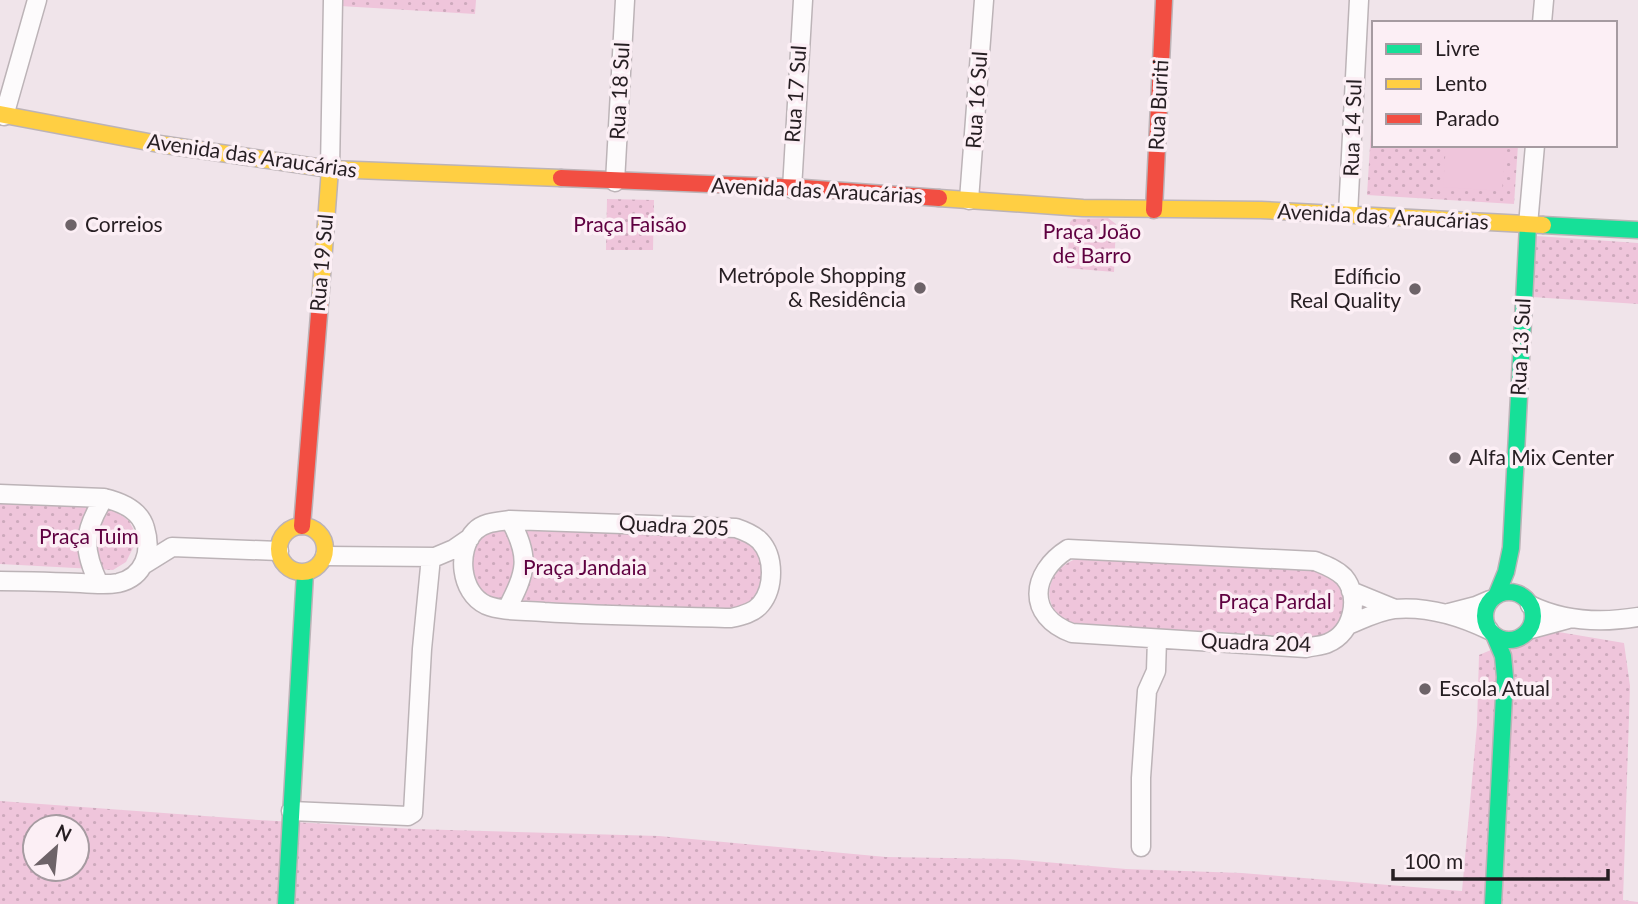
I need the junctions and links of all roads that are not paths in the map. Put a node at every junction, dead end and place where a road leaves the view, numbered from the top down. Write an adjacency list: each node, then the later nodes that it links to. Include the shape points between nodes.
1 (37, 0): 11 (street)
2 (332, 0): 13 (street, Rua 19 Sul)
3 (625, 0): 14 (street, Rua 18 Sul)
4 (803, 0): 15 (street, Rua 17 Sul)
5 (984, 0): 16 (street, Rua 16 Sul)
6 (1164, 0): 17 (street, Rua Buriti)
7 (1178, 0): 17 (street, Rua Buriti)
8 (1359, 0): 18 (street, Rua 14 Sul)
9 (1544, 0): 10 (street)
10 (1542, 21)
11 (2, 115): 13 (street, Avenida das Araucárias)
12 (1535, 147): 19 (street, Rua 13 Sul)
13 (330, 169): 14 (street, Avenida das Araucárias); 25 (street, Rua 19 Sul)
14 (615, 182): 15 (street, Avenida das Araucárias)
15 (792, 189): 16 (street, Avenida das Araucárias)
16 (969, 200): 17 (street, Avenida das Araucárias)
17 (1160, 209): 18 (street, Avenida das Araucárias)
18 (1348, 214): 19 (street, Avenida das Araucárias)
19 (1528, 225): 20 (street, Avenida das Araucárias); 28 (street, Rua 13 Sul)
20 (1638, 230)
21 (0, 494): 22 (street)
22 (104, 498): 24 (street, via 134,511); 36 (street, via 91,519 86,549)
23 (510, 520): 26 (street, Quadra 205, via 485,523); 40 (street, via 520,538 525,565); 40 (street, Quadra 205, via 736,528 762,544 771,573 761,605 731,618)
24 (144, 524): 27 (street); 32 (street, via 149,545)
25 (302, 526): 29 (street, via 283,537); 30 (street, via 321,535)
26 (471, 537): 31 (street, Quadra 205); 34 (street, via 464,552)
27 (172, 547): 29 (street); 32 (street)
28 (1511, 548): 38 (street, Rua 13 Sul); 39 (street, Rua 13 Sul)
29 (279, 551): 33 (street, via 291,570)
30 (325, 556): 31 (street, Quadra 205); 33 (street, via 318,567)
31 (433, 557): 34 (street, Quadra 205); 51 (street, via 422,649 413,813 408,817)
32 (143, 565): 36 (street, via 120,583)
33 (305, 573): 51 (street)
34 (465, 576): 40 (street, Quadra 205, via 472,595 486,605)
35 (0, 581): 36 (street)
36 (99, 584)
37 (1352, 591): 41 (street); 45 (street); 49 (street, Quadra 204, via 1343,576 1315,561 1068,549 1041,575 1038,596 1042,611 1063,630)
38 (1494, 597): 39 (street, via 1509,591); 42 (street); 47 (street, via 1485,611)
39 (1527, 601): 43 (street, via 1551,614); 48 (street, via 1534,616)
40 (507, 609)
41 (1395, 609): 42 (street); 45 (street, Quadra 204)
42 (1449, 613): 47 (street)
43 (1573, 618): 44 (street); 48 (street)
44 (1629, 619): 46 (street)
45 (1348, 625): 49 (street, Quadra 204, via 1328,643 1306,648)
46 (1638, 625)
47 (1492, 633): 48 (street, via 1509,641); 50 (street, via 1503,656)
48 (1526, 633): 50 (street)
49 (1157, 639): 52 (street, via 1156,671 1147,691)
50 (1505, 677): 54 (street)
51 (291, 811): 53 (street)
52 (1141, 847)
53 (286, 904)
54 (1493, 904)

